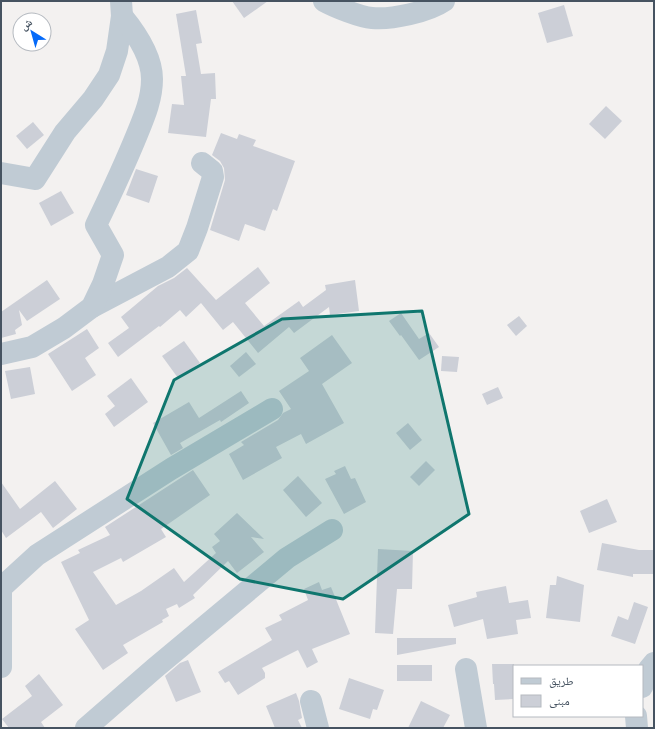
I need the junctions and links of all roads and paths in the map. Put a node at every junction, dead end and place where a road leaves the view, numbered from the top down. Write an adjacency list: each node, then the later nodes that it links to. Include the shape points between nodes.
1 (324, 1): 2 (street, via 371,18 400,17 437,6)
2 (444, 1)
3 (122, 9): 5 (street, via 117,51 109,75 65,132 35,179); 6 (street, via 147,56 152,84 150,102 134,142 96,224 113,255)
4 (202, 163): 6 (street, via 212,172 213,177 188,251 168,267)
5 (1, 173)
6 (92, 307): 7 (street, via 64,328 32,346)
7 (1, 354)
8 (272, 409): 11 (street, via 170,469 37,555 1,588)
9 (332, 530): 16 (street, via 287,558)
10 (654, 663): 13 (street)
11 (1, 667)
12 (466, 669): 18 (street)
13 (643, 684)
14 (311, 701): 17 (street)
15 (636, 717): 19 (street)
16 (86, 728)
17 (318, 728)
18 (476, 728)
19 (637, 728)

